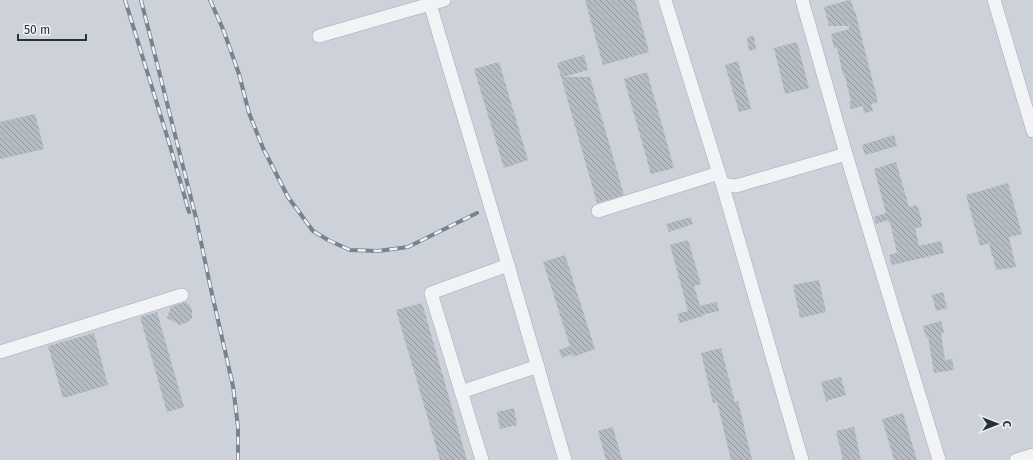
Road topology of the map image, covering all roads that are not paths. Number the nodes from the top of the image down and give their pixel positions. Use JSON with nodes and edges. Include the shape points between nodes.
{"nodes":[{"id":1,"x":444,"y":0,"type":"edge"},
{"id":2,"x":665,"y":0,"type":"edge"},
{"id":3,"x":802,"y":0,"type":"edge"},
{"id":4,"x":994,"y":0,"type":"edge"},
{"id":5,"x":430,"y":4,"type":"junction"},
{"id":6,"x":319,"y":36,"type":"dead end"},
{"id":7,"x":1033,"y":131,"type":"edge"},
{"id":8,"x":846,"y":154,"type":"junction"},
{"id":9,"x":720,"y":178,"type":"junction"},
{"id":10,"x":598,"y":211,"type":"dead end"},
{"id":11,"x":508,"y":265,"type":"junction"},
{"id":12,"x":182,"y":295,"type":"dead end"},
{"id":13,"x":0,"y":352,"type":"edge"},
{"id":14,"x":538,"y":366,"type":"junction"},
{"id":15,"x":461,"y":392,"type":"junction"},
{"id":16,"x":1033,"y":455,"type":"edge"},
{"id":17,"x":482,"y":460,"type":"edge"},
{"id":18,"x":565,"y":460,"type":"edge"},
{"id":19,"x":802,"y":460,"type":"edge"},
{"id":20,"x":939,"y":460,"type":"edge"},
{"id":21,"x":1016,"y":460,"type":"edge"}],
"edges":[{"from":1,"to":5,"type":"lane"},
{"from":2,"to":9,"type":"lane"},
{"from":3,"to":8,"type":"lane"},
{"from":4,"to":7,"type":"lane"},
{"from":5,"to":6,"type":"lane"},
{"from":5,"to":11,"type":"lane"},
{"from":8,"to":9,"type":"lane","via":[[736,186],[728,185]]},
{"from":8,"to":20,"type":"lane"},
{"from":9,"to":10,"type":"lane"},
{"from":9,"to":19,"type":"lane"},
{"from":11,"to":14,"type":"lane"},
{"from":11,"to":15,"type":"lane","via":[[431,293]]},
{"from":12,"to":13,"type":"lane"},
{"from":14,"to":15,"type":"lane"},
{"from":14,"to":18,"type":"lane"},
{"from":15,"to":17,"type":"lane"},
{"from":16,"to":21,"type":"lane"}]}
